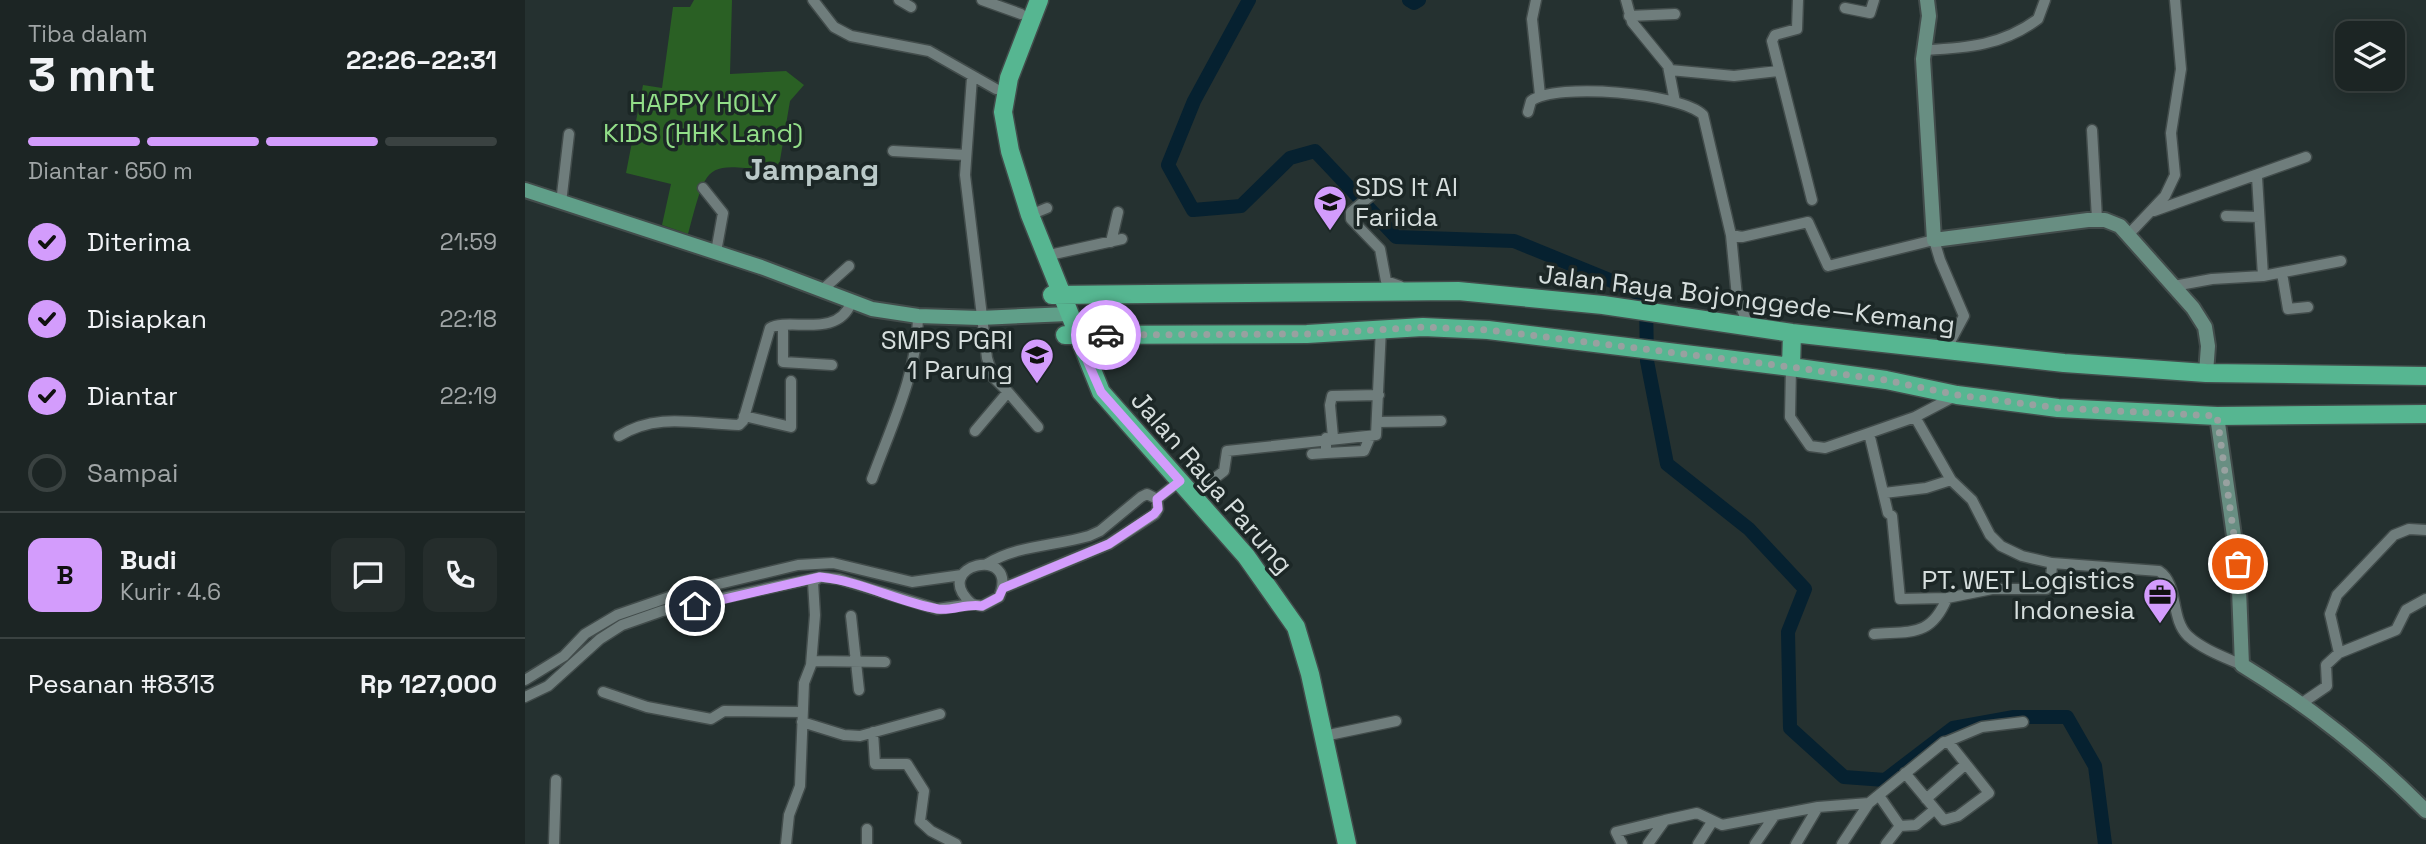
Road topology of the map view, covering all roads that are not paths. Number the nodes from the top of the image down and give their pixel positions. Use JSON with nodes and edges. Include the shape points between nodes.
{"nodes":[{"id":1,"x":813,"y":0,"type":"edge"},
{"id":2,"x":898,"y":0,"type":"edge"},
{"id":3,"x":982,"y":0,"type":"edge"},
{"id":4,"x":1038,"y":0,"type":"edge"},
{"id":5,"x":1536,"y":0,"type":"edge"},
{"id":6,"x":1626,"y":0,"type":"edge"},
{"id":7,"x":1798,"y":0,"type":"edge"},
{"id":8,"x":1874,"y":0,"type":"edge"},
{"id":9,"x":1927,"y":0,"type":"edge"},
{"id":10,"x":2045,"y":0,"type":"edge"},
{"id":11,"x":2175,"y":0,"type":"edge"},
{"id":12,"x":911,"y":6,"type":"dead end"},
{"id":13,"x":1024,"y":7,"type":"edge"},
{"id":14,"x":1845,"y":8,"type":"dead end"},
{"id":15,"x":1675,"y":14,"type":"dead end"},
{"id":16,"x":1629,"y":16,"type":"junction"},
{"id":17,"x":1926,"y":50,"type":"junction"},
{"id":18,"x":1670,"y":70,"type":"junction"},
{"id":19,"x":1778,"y":71,"type":"junction"},
{"id":20,"x":976,"y":78,"type":"junction"},
{"id":21,"x":996,"y":89,"type":"junction"},
{"id":22,"x":1540,"y":95,"type":"junction"},
{"id":23,"x":1675,"y":102,"type":"junction"},
{"id":24,"x":1528,"y":112,"type":"dead end"},
{"id":25,"x":2092,"y":130,"type":"dead end"},
{"id":26,"x":569,"y":134,"type":"dead end"},
{"id":27,"x":893,"y":151,"type":"dead end"},
{"id":28,"x":966,"y":155,"type":"junction"},
{"id":29,"x":2307,"y":157,"type":"dead end"},
{"id":30,"x":2257,"y":177,"type":"junction"},
{"id":31,"x":703,"y":188,"type":"dead end"},
{"id":32,"x":525,"y":190,"type":"edge"},
{"id":33,"x":1374,"y":192,"type":"dead end"},
{"id":34,"x":1812,"y":200,"type":"dead end"},
{"id":35,"x":561,"y":203,"type":"junction"},
{"id":36,"x":1118,"y":212,"type":"dead end"},
{"id":37,"x":2147,"y":214,"type":"junction"},
{"id":38,"x":2226,"y":216,"type":"dead end"},
{"id":39,"x":2259,"y":217,"type":"junction"},
{"id":40,"x":2097,"y":219,"type":"junction"},
{"id":41,"x":2129,"y":234,"type":"junction"},
{"id":42,"x":1731,"y":236,"type":"junction"},
{"id":43,"x":1122,"y":239,"type":"dead end"},
{"id":44,"x":1934,"y":240,"type":"junction"},
{"id":45,"x":1111,"y":242,"type":"junction"},
{"id":46,"x":716,"y":252,"type":"junction"},
{"id":47,"x":1045,"y":256,"type":"junction"},
{"id":48,"x":2341,"y":261,"type":"dead end"},
{"id":49,"x":849,"y":266,"type":"dead end"},
{"id":50,"x":2282,"y":273,"type":"junction"},
{"id":51,"x":2263,"y":276,"type":"junction"},
{"id":52,"x":2174,"y":286,"type":"junction"},
{"id":53,"x":821,"y":291,"type":"junction"},
{"id":54,"x":1404,"y":292,"type":"junction"},
{"id":55,"x":1057,"y":295,"type":"junction"},
{"id":56,"x":851,"y":303,"type":"junction"},
{"id":57,"x":2308,"y":307,"type":"dead end"},
{"id":58,"x":1064,"y":314,"type":"junction"},
{"id":59,"x":918,"y":316,"type":"junction"},
{"id":60,"x":983,"y":318,"type":"junction"},
{"id":61,"x":783,"y":326,"type":"junction"},
{"id":62,"x":1749,"y":327,"type":"junction"},
{"id":63,"x":1381,"y":328,"type":"junction"},
{"id":64,"x":1793,"y":333,"type":"junction"},
{"id":65,"x":1071,"y":335,"type":"junction"},
{"id":66,"x":1948,"y":344,"type":"dead end"},
{"id":67,"x":832,"y":365,"type":"dead end"},
{"id":68,"x":1791,"y":367,"type":"junction"},
{"id":69,"x":2206,"y":373,"type":"junction"},
{"id":70,"x":2426,"y":376,"type":"edge"},
{"id":71,"x":791,"y":381,"type":"dead end"},
{"id":72,"x":1008,"y":392,"type":"junction"},
{"id":73,"x":1379,"y":395,"type":"junction"},
{"id":74,"x":1957,"y":395,"type":"junction"},
{"id":75,"x":2426,"y":414,"type":"edge"},
{"id":76,"x":744,"y":416,"type":"junction"},
{"id":77,"x":2217,"y":416,"type":"junction"},
{"id":78,"x":1915,"y":417,"type":"junction"},
{"id":79,"x":1441,"y":421,"type":"dead end"},
{"id":80,"x":1378,"y":422,"type":"junction"},
{"id":81,"x":1038,"y":427,"type":"dead end"},
{"id":82,"x":975,"y":430,"type":"dead end"},
{"id":83,"x":1869,"y":433,"type":"junction"},
{"id":84,"x":619,"y":436,"type":"dead end"},
{"id":85,"x":1370,"y":436,"type":"junction"},
{"id":86,"x":1329,"y":437,"type":"junction"},
{"id":87,"x":1326,"y":453,"type":"junction"},
{"id":88,"x":1312,"y":454,"type":"dead end"},
{"id":89,"x":872,"y":479,"type":"dead end"},
{"id":90,"x":1951,"y":480,"type":"junction"},
{"id":91,"x":1176,"y":484,"type":"junction"},
{"id":92,"x":1884,"y":493,"type":"junction"},
{"id":93,"x":1192,"y":496,"type":"junction"},
{"id":94,"x":1155,"y":497,"type":"junction"},
{"id":95,"x":2426,"y":530,"type":"edge"},
{"id":96,"x":1100,"y":531,"type":"junction"},
{"id":97,"x":1109,"y":544,"type":"junction"},
{"id":98,"x":987,"y":564,"type":"junction"},
{"id":99,"x":2052,"y":564,"type":"junction"},
{"id":100,"x":963,"y":575,"type":"junction"},
{"id":101,"x":820,"y":577,"type":"junction"},
{"id":102,"x":1003,"y":588,"type":"junction"},
{"id":103,"x":1947,"y":598,"type":"junction"},
{"id":104,"x":2426,"y":599,"type":"edge"},
{"id":105,"x":972,"y":604,"type":"junction"},
{"id":106,"x":660,"y":606,"type":"junction"},
{"id":107,"x":851,"y":616,"type":"dead end"},
{"id":108,"x":1874,"y":634,"type":"dead end"},
{"id":109,"x":2339,"y":653,"type":"junction"},
{"id":110,"x":812,"y":661,"type":"junction"},
{"id":111,"x":855,"y":661,"type":"junction"},
{"id":112,"x":885,"y":662,"type":"dead end"},
{"id":113,"x":2242,"y":665,"type":"junction"},
{"id":114,"x":525,"y":680,"type":"edge"},
{"id":115,"x":859,"y":690,"type":"dead end"},
{"id":116,"x":603,"y":692,"type":"dead end"},
{"id":117,"x":525,"y":697,"type":"edge"},
{"id":118,"x":2302,"y":703,"type":"junction"},
{"id":119,"x":940,"y":714,"type":"dead end"},
{"id":120,"x":802,"y":717,"type":"junction"},
{"id":121,"x":1396,"y":721,"type":"dead end"},
{"id":122,"x":2023,"y":722,"type":"dead end"},
{"id":123,"x":873,"y":732,"type":"junction"},
{"id":124,"x":1324,"y":736,"type":"junction"},
{"id":125,"x":1946,"y":742,"type":"junction"},
{"id":126,"x":1966,"y":764,"type":"junction"},
{"id":127,"x":1905,"y":773,"type":"junction"},
{"id":128,"x":556,"y":780,"type":"dead end"},
{"id":129,"x":1880,"y":797,"type":"junction"},
{"id":130,"x":1926,"y":799,"type":"junction"},
{"id":131,"x":1869,"y":803,"type":"junction"},
{"id":132,"x":1818,"y":807,"type":"junction"},
{"id":133,"x":1934,"y":810,"type":"junction"},
{"id":134,"x":2426,"y":811,"type":"edge"},
{"id":135,"x":1775,"y":815,"type":"junction"},
{"id":136,"x":1665,"y":820,"type":"junction"},
{"id":137,"x":1712,"y":822,"type":"junction"},
{"id":138,"x":1900,"y":826,"type":"junction"},
{"id":139,"x":867,"y":829,"type":"dead end"},
{"id":140,"x":554,"y":844,"type":"edge"},
{"id":141,"x":786,"y":844,"type":"edge"},
{"id":142,"x":867,"y":844,"type":"edge"},
{"id":143,"x":956,"y":844,"type":"edge"},
{"id":144,"x":1337,"y":844,"type":"edge"},
{"id":145,"x":1347,"y":844,"type":"edge"},
{"id":146,"x":1622,"y":844,"type":"edge"},
{"id":147,"x":1648,"y":844,"type":"edge"},
{"id":148,"x":1698,"y":844,"type":"edge"},
{"id":149,"x":1755,"y":844,"type":"edge"},
{"id":150,"x":1796,"y":844,"type":"edge"},
{"id":151,"x":1842,"y":844,"type":"edge"},
{"id":152,"x":1886,"y":844,"type":"edge"}],
"edges":[{"from":1,"to":20,"type":"street","via":[[834,27],[847,34],[929,51]]},
{"from":2,"to":12,"type":"street"},
{"from":3,"to":13,"type":"street"},
{"from":4,"to":47,"type":"highway","name":"Jalan Raya Parung","via":[[1009,78],[1003,111],[1010,151],[1038,211]]},
{"from":5,"to":22,"type":"street","via":[[1532,19]]},
{"from":6,"to":16,"type":"street"},
{"from":7,"to":19,"type":"street","via":[[1797,29],[1772,37]]},
{"from":8,"to":14,"type":"street","via":[[1870,13]]},
{"from":9,"to":17,"type":"street"},
{"from":10,"to":17,"type":"street","via":[[2038,19],[1992,43]]},
{"from":11,"to":37,"type":"street","via":[[2181,69],[2171,133],[2176,170],[2168,193]]},
{"from":13,"to":21,"type":"highway","name":"Jalan Raya Parung"},
{"from":15,"to":16,"type":"street"},
{"from":16,"to":18,"type":"street"},
{"from":17,"to":44,"type":"street"},
{"from":18,"to":19,"type":"street","via":[[1734,76]]},
{"from":18,"to":23,"type":"street"},
{"from":19,"to":34,"type":"street"},
{"from":20,"to":21,"type":"street"},
{"from":20,"to":28,"type":"street"},
{"from":21,"to":55,"type":"highway","name":"Jalan Raya Parung","via":[[996,131],[1002,160]]},
{"from":22,"to":23,"type":"street","via":[[1601,91]]},
{"from":22,"to":24,"type":"street","via":[[1531,101]]},
{"from":23,"to":42,"type":"street","via":[[1703,116]]},
{"from":25,"to":40,"type":"street"},
{"from":26,"to":35,"type":"street"},
{"from":27,"to":28,"type":"street"},
{"from":28,"to":60,"type":"street","via":[[967,213]]},
{"from":29,"to":30,"type":"street"},
{"from":30,"to":37,"type":"street"},
{"from":30,"to":39,"type":"street"},
{"from":31,"to":46,"type":"street","via":[[724,216]]},
{"from":32,"to":35,"type":"main road"},
{"from":33,"to":54,"type":"street","via":[[1351,212],[1351,219],[1380,249],[1386,281],[1402,286]]},
{"from":35,"to":46,"type":"main road"},
{"from":36,"to":45,"type":"street"},
{"from":37,"to":41,"type":"street"},
{"from":38,"to":39,"type":"street"},
{"from":39,"to":51,"type":"street"},
{"from":40,"to":41,"type":"street","via":[[2112,222]]},
{"from":40,"to":44,"type":"street"},
{"from":41,"to":52,"type":"street"},
{"from":42,"to":44,"type":"street","via":[[1808,222],[1830,267]]},
{"from":42,"to":62,"type":"street","via":[[1737,298]]},
{"from":43,"to":45,"type":"street"},
{"from":44,"to":66,"type":"street","via":[[1964,316]]},
{"from":45,"to":47,"type":"street"},
{"from":46,"to":53,"type":"main road"},
{"from":47,"to":55,"type":"highway","name":"Jalan Raya Parung"},
{"from":48,"to":50,"type":"street"},
{"from":49,"to":53,"type":"street"},
{"from":50,"to":51,"type":"street"},
{"from":50,"to":57,"type":"street","via":[[2288,309]]},
{"from":51,"to":52,"type":"street"},
{"from":52,"to":69,"type":"street","via":[[2205,327],[2209,346]]},
{"from":53,"to":56,"type":"main road"},
{"from":54,"to":55,"type":"highway","name":"Jalan Raya Bojonggede—Kemang"},
{"from":54,"to":62,"type":"highway","name":"Jalan Raya Bojonggede—Kemang","via":[[1491,293]]},
{"from":55,"to":58,"type":"highway","name":"Jalan Raya Parung"},
{"from":56,"to":59,"type":"main road"},
{"from":56,"to":61,"type":"street","via":[[841,318],[809,327]]},
{"from":58,"to":60,"type":"main road"},
{"from":58,"to":65,"type":"highway","name":"Jalan Raya Parung"},
{"from":59,"to":60,"type":"main road"},
{"from":59,"to":89,"type":"street","via":[[912,368]]},
{"from":60,"to":72,"type":"street","via":[[993,377]]},
{"from":61,"to":67,"type":"street","via":[[783,362]]},
{"from":61,"to":76,"type":"street","via":[[773,326],[766,334]]},
{"from":62,"to":64,"type":"highway","name":"Jalan Raya Bojonggede—Kemang"},
{"from":63,"to":65,"type":"highway","via":[[1307,334]]},
{"from":63,"to":68,"type":"highway","via":[[1488,330]]},
{"from":63,"to":73,"type":"street"},
{"from":64,"to":68,"type":"highway"},
{"from":64,"to":69,"type":"highway","name":"Jalan Raya Bojonggede—Kemang","via":[[2064,363]]},
{"from":65,"to":91,"type":"highway","name":"Jalan Raya Parung","via":[[1081,373],[1107,414]]},
{"from":68,"to":74,"type":"highway"},
{"from":68,"to":83,"type":"street","via":[[1790,417],[1809,446],[1825,448]]},
{"from":69,"to":70,"type":"highway","name":"Jalan Raya Bojonggede—Kemang"},
{"from":71,"to":76,"type":"street","via":[[791,427]]},
{"from":72,"to":81,"type":"street"},
{"from":72,"to":82,"type":"street"},
{"from":73,"to":80,"type":"street"},
{"from":73,"to":86,"type":"street","via":[[1332,396]]},
{"from":74,"to":77,"type":"highway","via":[[2058,408]]},
{"from":74,"to":78,"type":"street"},
{"from":75,"to":77,"type":"highway"},
{"from":76,"to":84,"type":"street","via":[[737,425],[665,420]]},
{"from":77,"to":113,"type":"street","via":[[2238,564]]},
{"from":78,"to":83,"type":"street"},
{"from":78,"to":90,"type":"street"},
{"from":79,"to":80,"type":"street"},
{"from":80,"to":85,"type":"street","via":[[1376,435]]},
{"from":83,"to":92,"type":"street"},
{"from":85,"to":86,"type":"street"},
{"from":85,"to":87,"type":"street","via":[[1364,451]]},
{"from":86,"to":87,"type":"street"},
{"from":86,"to":93,"type":"street","via":[[1227,451],[1223,473]]},
{"from":87,"to":88,"type":"street"},
{"from":90,"to":92,"type":"street"},
{"from":90,"to":99,"type":"street","via":[[1972,500],[2001,546]]},
{"from":91,"to":93,"type":"highway","name":"Jalan Raya Parung"},
{"from":91,"to":94,"type":"street"},
{"from":91,"to":144,"type":"highway","name":"Jalan Raya Parung","via":[[1289,631]]},
{"from":92,"to":103,"type":"street","via":[[1892,516],[1900,599]]},
{"from":93,"to":124,"type":"highway","name":"Jalan Raya Parung","via":[[1246,556],[1296,627]]},
{"from":94,"to":96,"type":"street","via":[[1141,497]]},
{"from":94,"to":97,"type":"street","via":[[1158,509],[1154,514]]},
{"from":95,"to":109,"type":"street","via":[[2409,529],[2395,535],[2337,595],[2330,614]]},
{"from":96,"to":97,"type":"street"},
{"from":96,"to":98,"type":"street","via":[[1001,555]]},
{"from":97,"to":102,"type":"street"},
{"from":98,"to":100,"type":"street","via":[[969,568]]},
{"from":98,"to":102,"type":"street","via":[[1002,577]]},
{"from":99,"to":103,"type":"street","via":[[2048,588],[1992,589]]},
{"from":99,"to":113,"type":"street","via":[[2162,573],[2188,636]]},
{"from":100,"to":105,"type":"street","via":[[960,586]]},
{"from":100,"to":106,"type":"street","via":[[912,582],[833,563],[797,565]]},
{"from":101,"to":105,"type":"street","via":[[937,609]]},
{"from":101,"to":106,"type":"street"},
{"from":101,"to":110,"type":"street","via":[[813,582]]},
{"from":102,"to":105,"type":"street","via":[[992,604]]},
{"from":103,"to":108,"type":"street","via":[[1934,624],[1922,630]]},
{"from":104,"to":109,"type":"street","via":[[2406,610],[2396,630]]},
{"from":106,"to":114,"type":"street","via":[[617,615]]},
{"from":106,"to":117,"type":"street","via":[[612,630],[548,686]]},
{"from":107,"to":111,"type":"street"},
{"from":109,"to":118,"type":"street","via":[[2326,665],[2327,685]]},
{"from":110,"to":111,"type":"street"},
{"from":110,"to":120,"type":"street","via":[[804,683]]},
{"from":111,"to":112,"type":"street"},
{"from":111,"to":115,"type":"street"},
{"from":113,"to":118,"type":"street"},
{"from":116,"to":120,"type":"street","via":[[647,707],[711,719],[723,711]]},
{"from":118,"to":134,"type":"street","via":[[2357,744]]},
{"from":119,"to":123,"type":"street"},
{"from":120,"to":123,"type":"street","via":[[844,735]]},
{"from":120,"to":141,"type":"street","via":[[800,786],[789,815]]},
{"from":121,"to":124,"type":"street"},
{"from":122,"to":125,"type":"street","via":[[1982,727]]},
{"from":123,"to":143,"type":"street","via":[[875,764],[907,764],[924,791],[920,821]]},
{"from":124,"to":145,"type":"highway","name":"Jalan Raya Parung"},
{"from":125,"to":126,"type":"street"},
{"from":125,"to":127,"type":"street"},
{"from":126,"to":130,"type":"street"},
{"from":126,"to":133,"type":"street","via":[[1988,794],[1947,820]]},
{"from":127,"to":129,"type":"street"},
{"from":127,"to":130,"type":"street"},
{"from":128,"to":140,"type":"street"},
{"from":129,"to":131,"type":"street"},
{"from":129,"to":138,"type":"street"},
{"from":130,"to":133,"type":"street"},
{"from":131,"to":132,"type":"street"},
{"from":131,"to":151,"type":"street"},
{"from":132,"to":135,"type":"street"},
{"from":132,"to":150,"type":"street"},
{"from":133,"to":138,"type":"street","via":[[1916,825]]},
{"from":135,"to":137,"type":"street","via":[[1722,825]]},
{"from":135,"to":149,"type":"street"},
{"from":136,"to":137,"type":"street","via":[[1695,813]]},
{"from":136,"to":146,"type":"street","via":[[1616,832]]},
{"from":136,"to":147,"type":"street"},
{"from":137,"to":148,"type":"street"},
{"from":138,"to":152,"type":"street"},
{"from":139,"to":142,"type":"street"}]}
